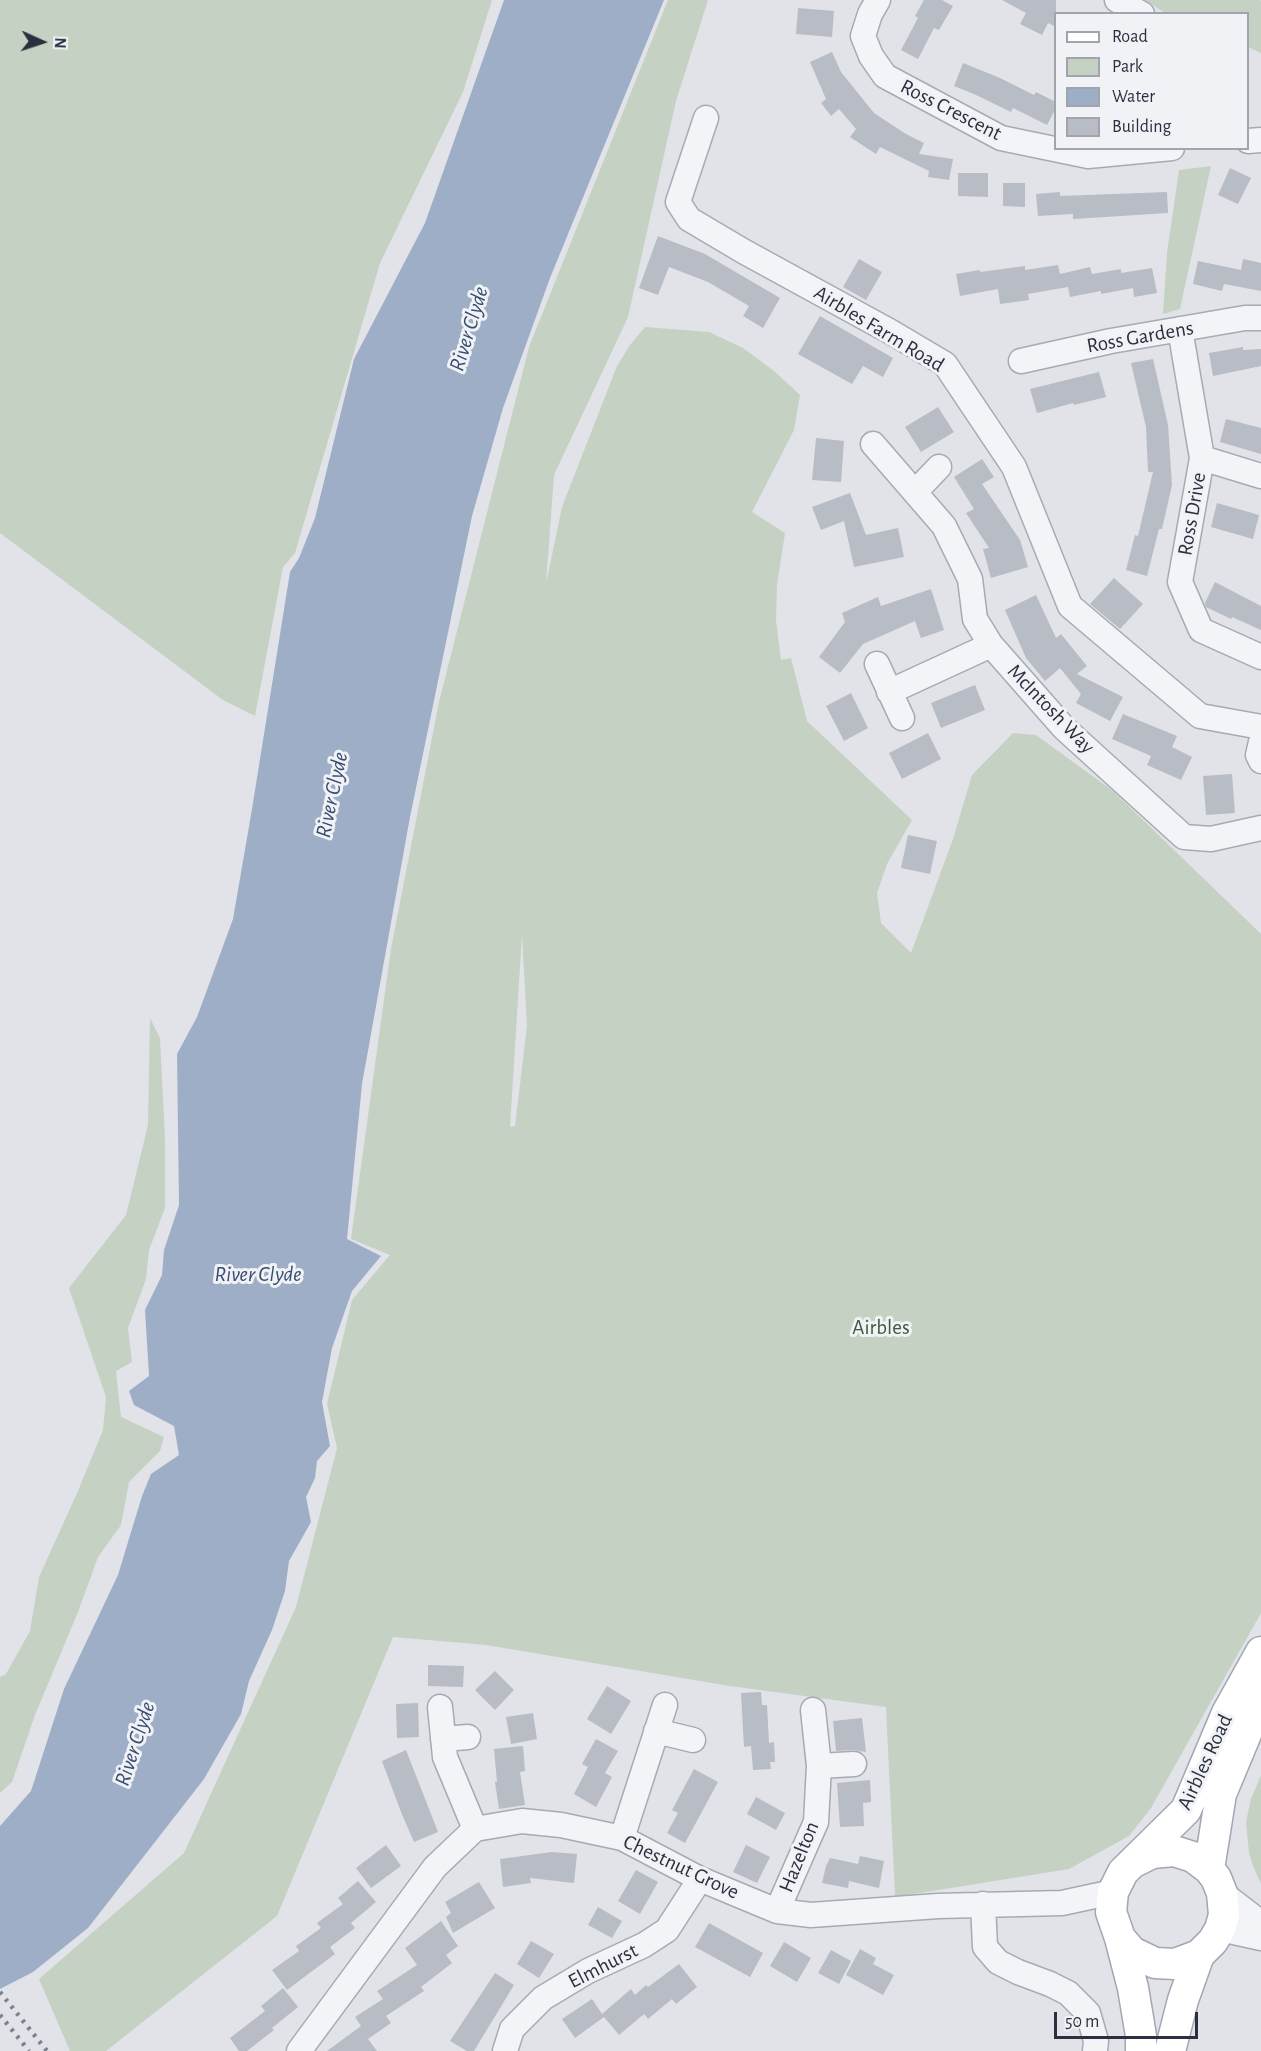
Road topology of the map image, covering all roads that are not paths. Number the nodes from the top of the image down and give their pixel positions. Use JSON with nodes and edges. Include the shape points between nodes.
{"nodes":[{"id":1,"x":878,"y":0,"type":"edge"},
{"id":2,"x":1117,"y":0,"type":"edge"},
{"id":3,"x":1138,"y":12,"type":"edge"},
{"id":4,"x":706,"y":118,"type":"dead end"},
{"id":5,"x":1054,"y":149,"type":"edge"},
{"id":6,"x":1059,"y":150,"type":"edge"},
{"id":7,"x":1151,"y":150,"type":"edge"},
{"id":8,"x":1261,"y":318,"type":"edge"},
{"id":9,"x":1180,"y":329,"type":"junction"},
{"id":10,"x":1021,"y":361,"type":"dead end"},
{"id":11,"x":873,"y":444,"type":"dead end"},
{"id":12,"x":1202,"y":458,"type":"junction"},
{"id":13,"x":939,"y":467,"type":"dead end"},
{"id":14,"x":1261,"y":476,"type":"edge"},
{"id":15,"x":915,"y":492,"type":"junction"},
{"id":16,"x":991,"y":645,"type":"junction"},
{"id":17,"x":1261,"y":657,"type":"edge"},
{"id":18,"x":877,"y":664,"type":"dead end"},
{"id":19,"x":889,"y":692,"type":"junction"},
{"id":20,"x":902,"y":718,"type":"dead end"},
{"id":21,"x":1261,"y":727,"type":"edge"},
{"id":22,"x":1261,"y":742,"type":"edge"},
{"id":23,"x":1261,"y":760,"type":"edge"},
{"id":24,"x":1261,"y":828,"type":"edge"},
{"id":25,"x":1261,"y":1652,"type":"edge"},
{"id":26,"x":1261,"y":1698,"type":"edge"},
{"id":27,"x":664,"y":1705,"type":"dead end"},
{"id":28,"x":441,"y":1707,"type":"dead end"},
{"id":29,"x":813,"y":1710,"type":"dead end"},
{"id":30,"x":656,"y":1731,"type":"junction"},
{"id":31,"x":468,"y":1737,"type":"dead end"},
{"id":32,"x":443,"y":1739,"type":"junction"},
{"id":33,"x":693,"y":1740,"type":"dead end"},
{"id":34,"x":854,"y":1764,"type":"dead end"},
{"id":35,"x":819,"y":1766,"type":"junction"},
{"id":36,"x":475,"y":1829,"type":"junction"},
{"id":37,"x":622,"y":1838,"type":"junction"},
{"id":38,"x":1135,"y":1861,"type":"junction"},
{"id":39,"x":700,"y":1879,"type":"junction"},
{"id":40,"x":1215,"y":1881,"type":"junction"},
{"id":41,"x":983,"y":1904,"type":"junction"},
{"id":42,"x":777,"y":1911,"type":"junction"},
{"id":43,"x":1115,"y":1914,"type":"junction"},
{"id":44,"x":1261,"y":1923,"type":"edge"},
{"id":45,"x":1220,"y":1929,"type":"junction"},
{"id":46,"x":1261,"y":1938,"type":"edge"},
{"id":47,"x":1199,"y":1955,"type":"junction"},
{"id":48,"x":299,"y":2051,"type":"edge"},
{"id":49,"x":505,"y":2051,"type":"edge"},
{"id":50,"x":1095,"y":2051,"type":"edge"},
{"id":51,"x":1141,"y":2051,"type":"edge"},
{"id":52,"x":1170,"y":2051,"type":"edge"}],
"edges":[{"from":1,"to":5,"type":"street","name":"Ross Crescent","via":[[863,36],[885,76],[1001,138]]},
{"from":2,"to":3,"type":"street"},
{"from":4,"to":21,"type":"street","name":"Airbles Farm Road","via":[[678,202],[689,219],[945,364],[1014,467],[1070,606],[1200,716]]},
{"from":6,"to":7,"type":"street","name":"Ross Crescent","via":[[1088,156]]},
{"from":8,"to":9,"type":"street","name":"Ross Gardens"},
{"from":9,"to":10,"type":"street","name":"Ross Gardens"},
{"from":9,"to":12,"type":"street","name":"Ross Drive"},
{"from":11,"to":15,"type":"street","name":"McIntosh Way"},
{"from":12,"to":14,"type":"street"},
{"from":12,"to":17,"type":"street","name":"Ross Drive","via":[[1180,582],[1201,630]]},
{"from":13,"to":15,"type":"street"},
{"from":15,"to":16,"type":"street","name":"McIntosh Way","via":[[944,526],[970,579],[975,619]]},
{"from":16,"to":19,"type":"street"},
{"from":16,"to":24,"type":"street","name":"McIntosh Way","via":[[1064,728],[1184,837],[1211,838]]},
{"from":18,"to":19,"type":"street"},
{"from":19,"to":20,"type":"street"},
{"from":22,"to":23,"type":"street"},
{"from":25,"to":38,"type":"main road","name":"Airbles Road","via":[[1227,1713],[1186,1810]]},
{"from":26,"to":40,"type":"main road","name":"Airbles Road","via":[[1221,1794]]},
{"from":27,"to":30,"type":"street"},
{"from":28,"to":32,"type":"street"},
{"from":29,"to":35,"type":"street","name":"Hazelton"},
{"from":30,"to":33,"type":"street"},
{"from":30,"to":37,"type":"street"},
{"from":31,"to":32,"type":"street"},
{"from":32,"to":36,"type":"street","via":[[445,1757]]},
{"from":34,"to":35,"type":"street"},
{"from":35,"to":42,"type":"street","name":"Hazelton","via":[[816,1822]]},
{"from":36,"to":37,"type":"street","name":"Chestnut Grove","via":[[522,1821]]},
{"from":36,"to":48,"type":"street","via":[[435,1867]]},
{"from":37,"to":39,"type":"street","name":"Chestnut Grove"},
{"from":38,"to":40,"type":"main road","via":[[1152,1853],[1174,1851],[1193,1857]]},
{"from":38,"to":43,"type":"main road","name":"Airbles Road","via":[[1123,1872]]},
{"from":39,"to":42,"type":"street","name":"Chestnut Grove"},
{"from":39,"to":49,"type":"street","name":"Elmhurst","via":[[667,1930],[645,1946],[588,1971],[543,1998],[512,2029]]},
{"from":40,"to":44,"type":"street"},
{"from":40,"to":45,"type":"main road","name":"Airbles Road","via":[[1224,1915]]},
{"from":41,"to":42,"type":"street","name":"Chestnut Grove","via":[[811,1915]]},
{"from":41,"to":43,"type":"street","name":"Chestnut Grove","via":[[1062,1903]]},
{"from":41,"to":50,"type":"street","via":[[985,1947],[998,1962],[1050,1984],[1075,2000],[1088,2013]]},
{"from":43,"to":47,"type":"main road","via":[[1132,1952],[1155,1963],[1175,1964]]},
{"from":43,"to":51,"type":"main road"},
{"from":45,"to":46,"type":"street"},
{"from":45,"to":47,"type":"main road"},
{"from":47,"to":52,"type":"main road"}]}
